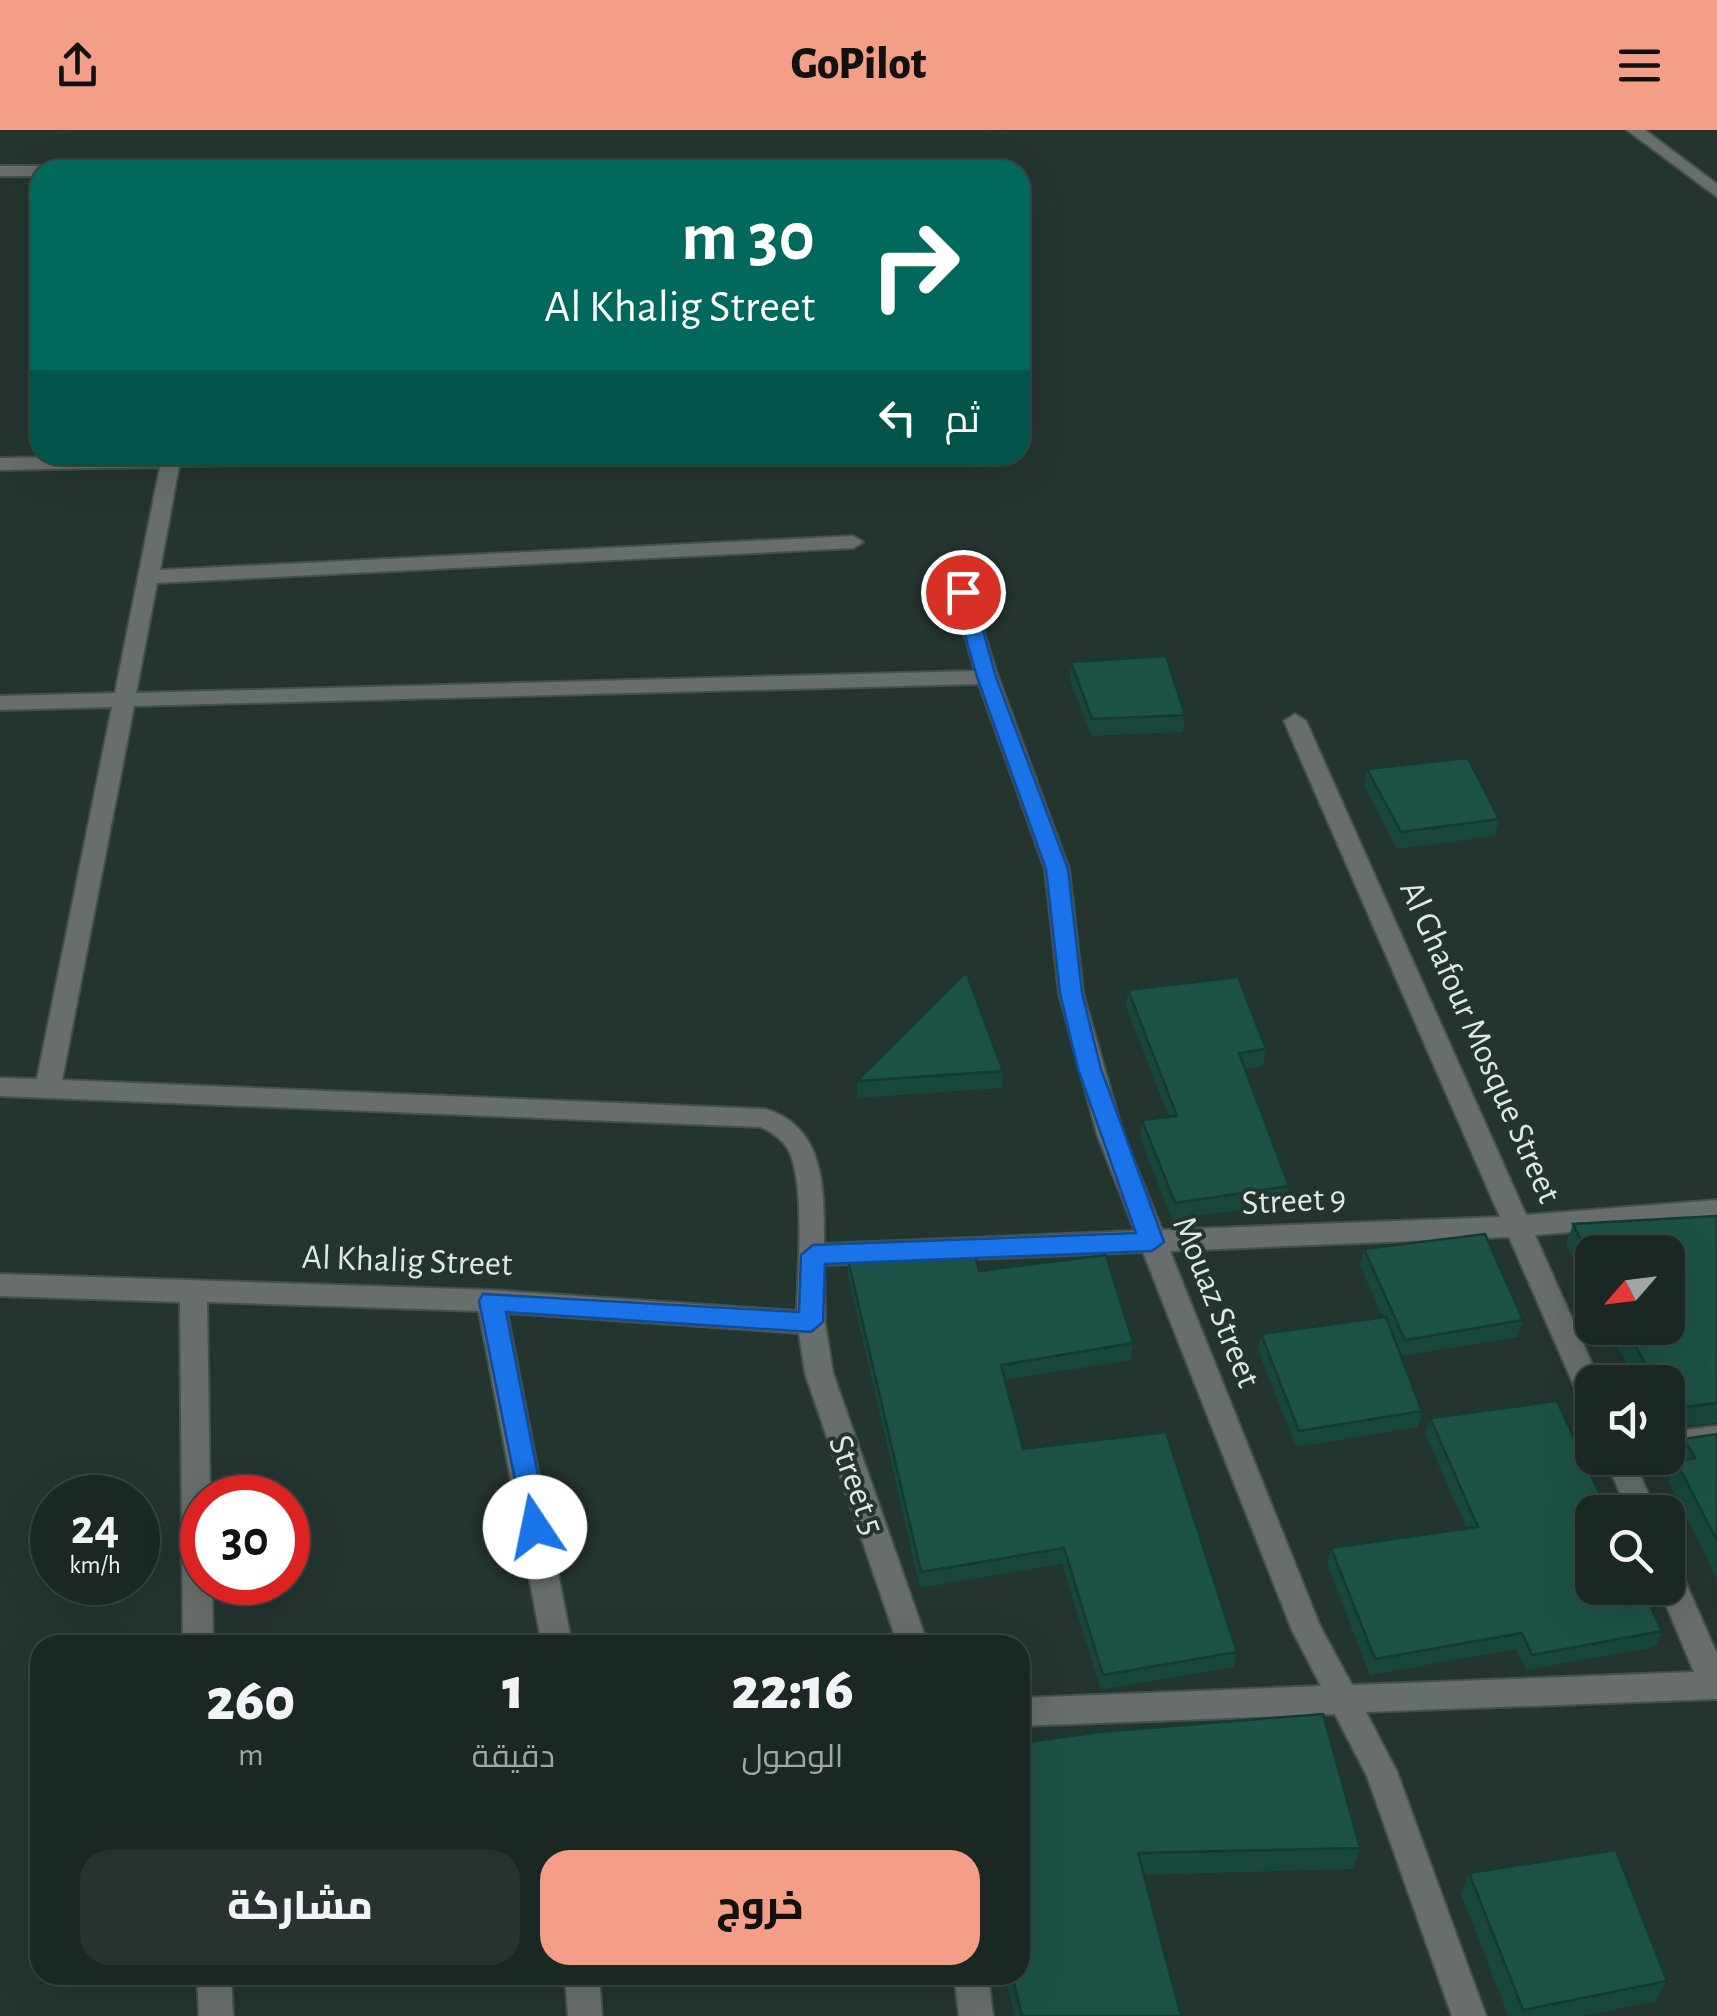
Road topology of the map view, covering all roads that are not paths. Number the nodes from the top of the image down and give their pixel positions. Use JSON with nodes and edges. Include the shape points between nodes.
{"nodes":[{"id":1,"x":1635,"y":130,"type":"edge"},
{"id":2,"x":0,"y":171,"type":"edge"},
{"id":3,"x":30,"y":171,"type":"edge"},
{"id":4,"x":1717,"y":192,"type":"edge"},
{"id":5,"x":30,"y":463,"type":"edge"},
{"id":6,"x":0,"y":464,"type":"edge"},
{"id":7,"x":170,"y":465,"type":"edge"},
{"id":8,"x":853,"y":542,"type":"dead end"},
{"id":9,"x":147,"y":578,"type":"junction"},
{"id":10,"x":963,"y":592,"type":"dead end"},
{"id":11,"x":986,"y":677,"type":"junction"},
{"id":12,"x":122,"y":701,"type":"junction"},
{"id":13,"x":0,"y":704,"type":"edge"},
{"id":14,"x":1295,"y":721,"type":"dead end"},
{"id":15,"x":0,"y":1088,"type":"edge"},
{"id":16,"x":48,"y":1089,"type":"junction"},
{"id":17,"x":1717,"y":1210,"type":"edge"},
{"id":18,"x":1521,"y":1226,"type":"junction"},
{"id":19,"x":1152,"y":1242,"type":"junction"},
{"id":20,"x":813,"y":1255,"type":"junction"},
{"id":21,"x":0,"y":1286,"type":"edge"},
{"id":22,"x":193,"y":1290,"type":"junction"},
{"id":23,"x":491,"y":1301,"type":"junction"},
{"id":24,"x":811,"y":1322,"type":"junction"},
{"id":25,"x":1579,"y":1365,"type":"edge"},
{"id":26,"x":1717,"y":1438,"type":"edge"},
{"id":27,"x":1685,"y":1442,"type":"edge"},
{"id":28,"x":1681,"y":1605,"type":"edge"},
{"id":29,"x":198,"y":1635,"type":"edge"},
{"id":30,"x":556,"y":1635,"type":"edge"},
{"id":31,"x":909,"y":1635,"type":"edge"},
{"id":32,"x":1716,"y":1685,"type":"edge"},
{"id":33,"x":1346,"y":1700,"type":"junction"},
{"id":34,"x":1030,"y":1712,"type":"edge"},
{"id":35,"x":214,"y":1985,"type":"edge"},
{"id":36,"x":583,"y":1985,"type":"edge"},
{"id":37,"x":972,"y":1985,"type":"edge"},
{"id":38,"x":216,"y":2016,"type":"edge"},
{"id":39,"x":585,"y":2016,"type":"edge"},
{"id":40,"x":976,"y":2016,"type":"edge"},
{"id":41,"x":1469,"y":2016,"type":"edge"}],
"edges":[{"from":1,"to":4,"type":"street"},
{"from":2,"to":3,"type":"street"},
{"from":5,"to":6,"type":"street"},
{"from":7,"to":9,"type":"street"},
{"from":8,"to":9,"type":"street"},
{"from":9,"to":12,"type":"street"},
{"from":10,"to":11,"type":"street","name":"Mouaz Street"},
{"from":11,"to":12,"type":"street"},
{"from":11,"to":19,"type":"street","name":"Mouaz Street","via":[[1057,869],[1071,993],[1089,1069]]},
{"from":12,"to":13,"type":"street"},
{"from":12,"to":16,"type":"street"},
{"from":14,"to":18,"type":"street","name":"Al Ghafour Mosque Street"},
{"from":15,"to":16,"type":"street","name":"Street 5"},
{"from":16,"to":20,"type":"street","name":"Street 5","via":[[765,1118],[786,1128],[802,1152]]},
{"from":17,"to":18,"type":"street","name":"Street 9"},
{"from":18,"to":19,"type":"street","name":"Street 9"},
{"from":18,"to":25,"type":"street","name":"Al Ghafour Mosque Street"},
{"from":19,"to":20,"type":"street","name":"Street 9"},
{"from":19,"to":33,"type":"street","name":"Mouaz Street","via":[[1307,1630]]},
{"from":20,"to":24,"type":"street","name":"Street 5"},
{"from":21,"to":22,"type":"street","name":"Al Khalig Street"},
{"from":22,"to":23,"type":"street","name":"Al Khalig Street"},
{"from":22,"to":29,"type":"street"},
{"from":23,"to":24,"type":"street","name":"Al Khalig Street"},
{"from":23,"to":30,"type":"street"},
{"from":24,"to":31,"type":"street","name":"Street 5","via":[[835,1428]]},
{"from":26,"to":27,"type":"street"},
{"from":28,"to":32,"type":"street"},
{"from":32,"to":33,"type":"street"},
{"from":33,"to":34,"type":"street"},
{"from":33,"to":41,"type":"street","name":"Mouaz Street","via":[[1381,1772]]},
{"from":35,"to":38,"type":"street"},
{"from":36,"to":39,"type":"street"},
{"from":37,"to":40,"type":"street"}]}
